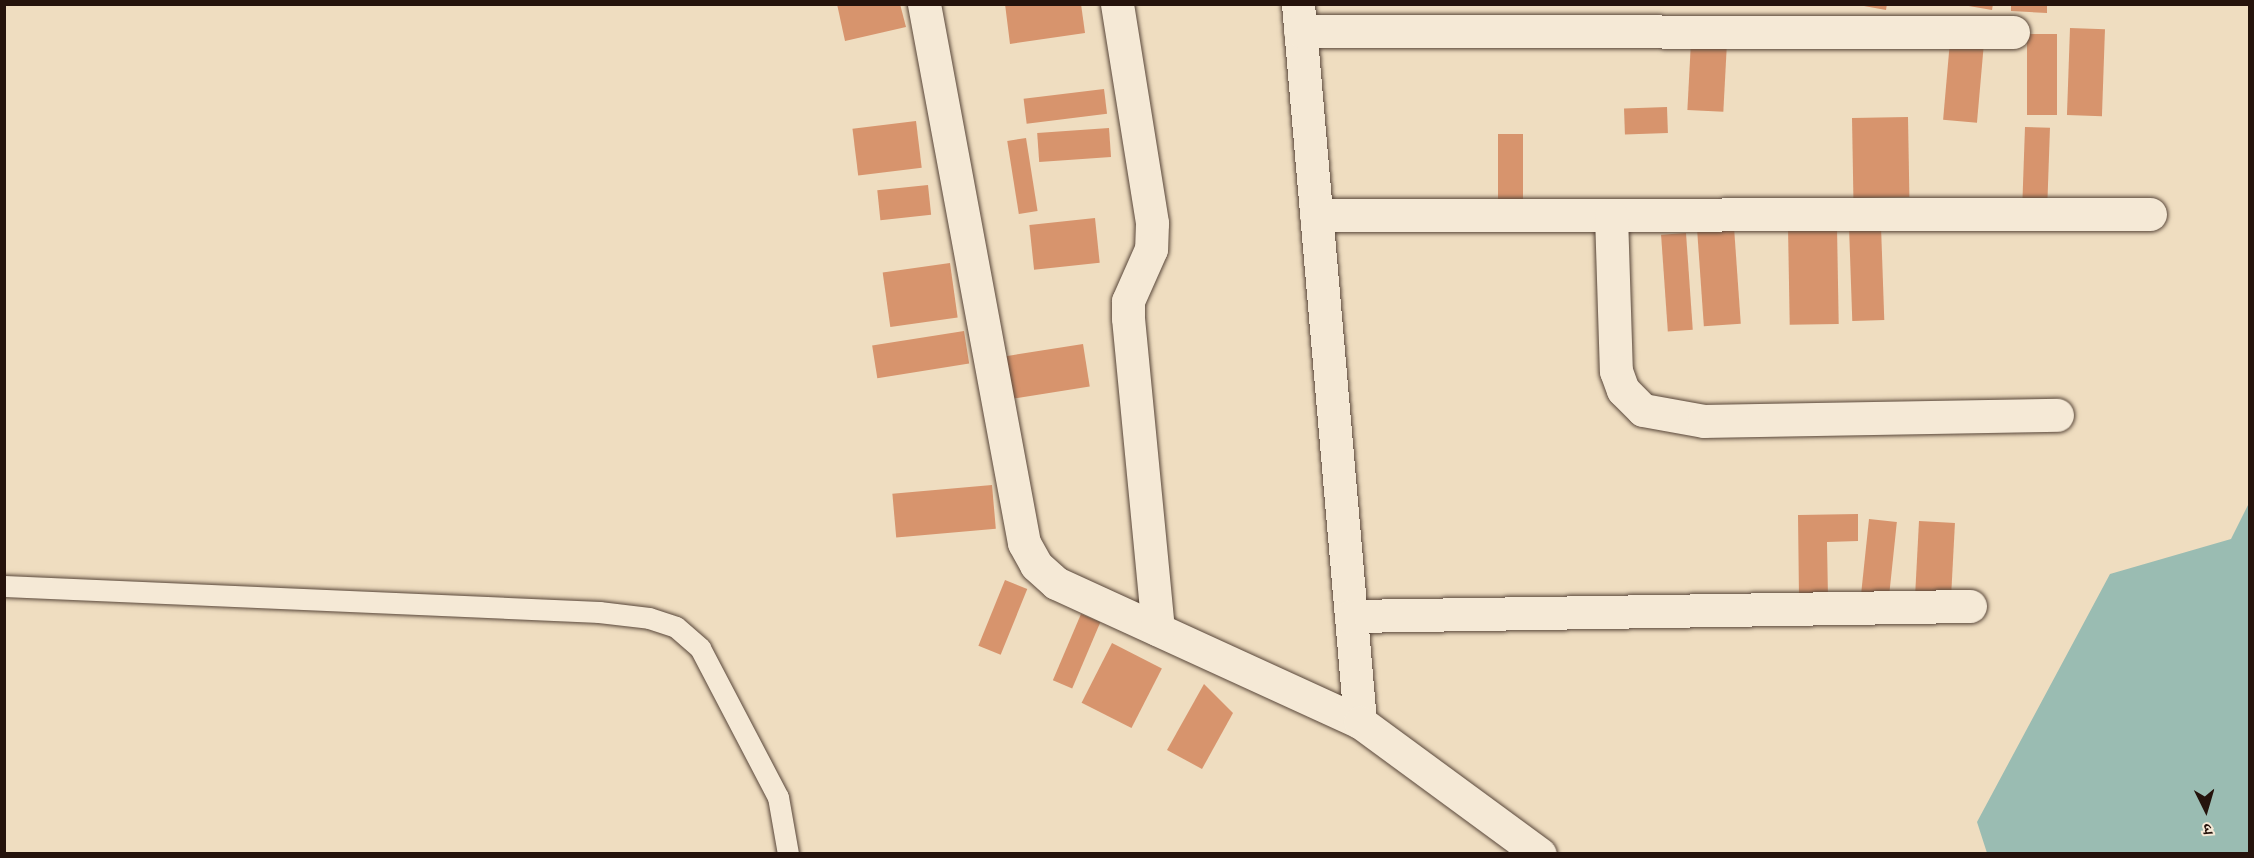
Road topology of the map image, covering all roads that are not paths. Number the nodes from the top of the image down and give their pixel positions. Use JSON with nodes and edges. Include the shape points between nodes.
{"nodes":[{"id":1,"x":924,"y":4,"type":"edge"},
{"id":2,"x":1117,"y":4,"type":"edge"},
{"id":3,"x":1299,"y":18,"type":"edge"},
{"id":4,"x":2013,"y":32,"type":"dead end"},
{"id":5,"x":1611,"y":214,"type":"junction"},
{"id":6,"x":2150,"y":214,"type":"dead end"},
{"id":7,"x":1316,"y":216,"type":"junction"},
{"id":8,"x":2057,"y":415,"type":"dead end"},
{"id":9,"x":4,"y":586,"type":"edge"},
{"id":10,"x":1970,"y":606,"type":"dead end"},
{"id":11,"x":1351,"y":616,"type":"junction"},
{"id":12,"x":1158,"y":630,"type":"junction"},
{"id":13,"x":1360,"y":722,"type":"junction"},
{"id":14,"x":788,"y":854,"type":"edge"},
{"id":15,"x":1540,"y":854,"type":"edge"}],
"edges":[{"from":1,"to":12,"type":"street","via":[[1024,543],[1036,565],[1056,583]]},
{"from":2,"to":12,"type":"street","via":[[1152,223],[1151,249],[1128,301],[1128,318]]},
{"from":3,"to":4,"type":"street"},
{"from":3,"to":7,"type":"street"},
{"from":5,"to":6,"type":"street"},
{"from":5,"to":7,"type":"street"},
{"from":5,"to":8,"type":"street","via":[[1616,371],[1623,390],[1643,410],[1704,421]]},
{"from":7,"to":11,"type":"street"},
{"from":9,"to":14,"type":"lane","via":[[599,612],[649,618],[676,627],[700,648],[777,797]]},
{"from":10,"to":11,"type":"street"},
{"from":11,"to":13,"type":"street"},
{"from":12,"to":13,"type":"street"},
{"from":13,"to":15,"type":"street"}]}
